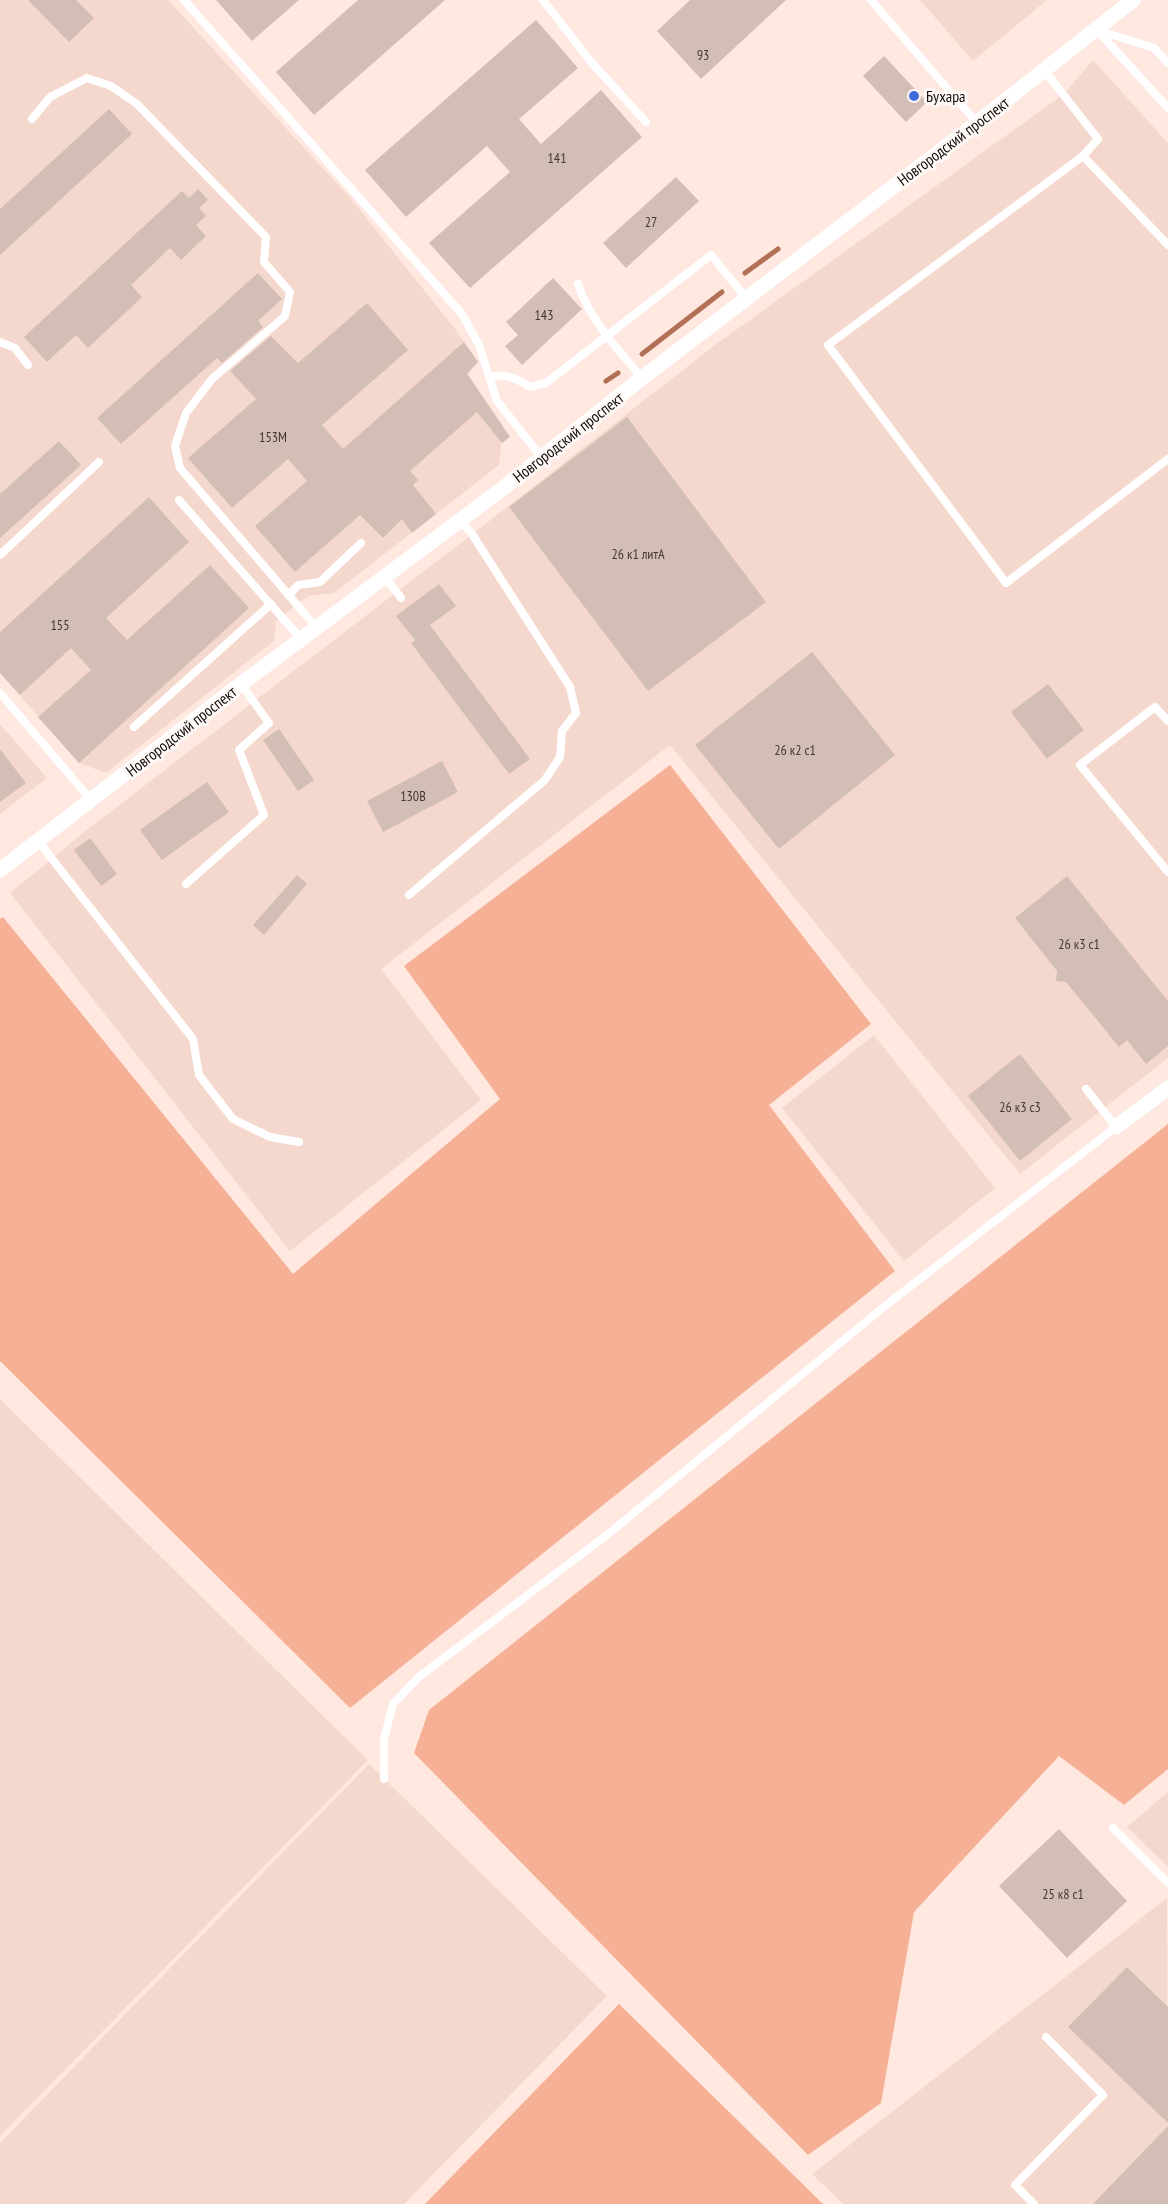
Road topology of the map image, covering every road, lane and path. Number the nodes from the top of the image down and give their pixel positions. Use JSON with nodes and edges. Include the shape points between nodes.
{"nodes":[{"id":1,"x":184,"y":0,"type":"edge"},
{"id":2,"x":543,"y":0,"type":"edge"},
{"id":3,"x":871,"y":0,"type":"edge"},
{"id":4,"x":1133,"y":0,"type":"edge"},
{"id":5,"x":1096,"y":29,"type":"junction"},
{"id":6,"x":1168,"y":63,"type":"edge"},
{"id":7,"x":1044,"y":70,"type":"junction"},
{"id":8,"x":1168,"y":108,"type":"edge"},
{"id":9,"x":32,"y":119,"type":"dead end"},
{"id":10,"x":646,"y":122,"type":"dead end"},
{"id":11,"x":977,"y":123,"type":"junction"},
{"id":12,"x":1083,"y":156,"type":"junction"},
{"id":13,"x":1168,"y":245,"type":"edge"},
{"id":14,"x":578,"y":284,"type":"dead end"},
{"id":15,"x":746,"y":298,"type":"junction"},
{"id":16,"x":607,"y":336,"type":"junction"},
{"id":17,"x":0,"y":342,"type":"edge"},
{"id":18,"x":28,"y":365,"type":"dead end"},
{"id":19,"x":489,"y":377,"type":"junction"},
{"id":20,"x":642,"y":378,"type":"junction"},
{"id":21,"x":542,"y":458,"type":"junction"},
{"id":22,"x":1168,"y":459,"type":"edge"},
{"id":23,"x":99,"y":462,"type":"dead end"},
{"id":24,"x":179,"y":500,"type":"dead end"},
{"id":25,"x":459,"y":520,"type":"junction"},
{"id":26,"x":361,"y":543,"type":"dead end"},
{"id":27,"x":0,"y":555,"type":"edge"},
{"id":28,"x":384,"y":576,"type":"junction"},
{"id":29,"x":290,"y":594,"type":"junction"},
{"id":30,"x":400,"y":598,"type":"dead end"},
{"id":31,"x":271,"y":604,"type":"junction"},
{"id":32,"x":316,"y":627,"type":"junction"},
{"id":33,"x":301,"y":639,"type":"junction"},
{"id":34,"x":241,"y":684,"type":"junction"},
{"id":35,"x":0,"y":693,"type":"edge"},
{"id":36,"x":1168,"y":721,"type":"edge"},
{"id":37,"x":134,"y":727,"type":"dead end"},
{"id":38,"x":91,"y":800,"type":"junction"},
{"id":39,"x":38,"y":841,"type":"junction"},
{"id":40,"x":0,"y":870,"type":"edge"},
{"id":41,"x":1168,"y":872,"type":"edge"},
{"id":42,"x":186,"y":884,"type":"dead end"},
{"id":43,"x":409,"y":895,"type":"dead end"},
{"id":44,"x":1168,"y":1088,"type":"edge"},
{"id":45,"x":1086,"y":1089,"type":"dead end"},
{"id":46,"x":1116,"y":1127,"type":"junction"},
{"id":47,"x":299,"y":1142,"type":"dead end"},
{"id":48,"x":384,"y":1779,"type":"dead end"},
{"id":49,"x":1113,"y":1827,"type":"dead end"},
{"id":50,"x":1168,"y":1883,"type":"edge"},
{"id":51,"x":1046,"y":2037,"type":"dead end"},
{"id":52,"x":1034,"y":2204,"type":"edge"}],
"edges":[{"from":1,"to":19,"type":"lane","via":[[462,314]]},
{"from":2,"to":10,"type":"lane","via":[[591,62]]},
{"from":3,"to":11,"type":"lane"},
{"from":4,"to":5,"type":"street","name":"Новгородский проспект"},
{"from":5,"to":6,"type":"lane","via":[[1154,48]]},
{"from":5,"to":7,"type":"street","name":"Новгородский проспект"},
{"from":5,"to":8,"type":"lane"},
{"from":7,"to":11,"type":"street","name":"Новгородский проспект"},
{"from":7,"to":12,"type":"lane","via":[[1098,139]]},
{"from":9,"to":29,"type":"lane","via":[[50,97],[87,78],[111,86],[137,104],[266,237],[264,262],[290,292],[285,316],[212,379],[186,414],[175,446],[180,468]]},
{"from":11,"to":15,"type":"street","name":"Новгородский проспект"},
{"from":12,"to":13,"type":"lane"},
{"from":12,"to":22,"type":"lane","via":[[828,345],[1006,583]]},
{"from":14,"to":16,"type":"lane","via":[[584,301]]},
{"from":15,"to":16,"type":"lane","via":[[711,255]]},
{"from":15,"to":20,"type":"street","name":"Новгородский проспект"},
{"from":16,"to":19,"type":"lane","via":[[546,383],[530,387],[515,377]]},
{"from":16,"to":20,"type":"lane"},
{"from":17,"to":18,"type":"lane","via":[[15,348]]},
{"from":19,"to":21,"type":"lane","via":[[497,400]]},
{"from":20,"to":21,"type":"street","name":"Новгородский проспект"},
{"from":21,"to":25,"type":"street","name":"Новгородский проспект"},
{"from":23,"to":27,"type":"lane"},
{"from":24,"to":31,"type":"lane"},
{"from":25,"to":28,"type":"street","name":"Новгородский проспект"},
{"from":25,"to":43,"type":"lane","via":[[472,534],[570,687],[576,713],[562,731],[560,757],[546,780]]},
{"from":26,"to":29,"type":"lane","via":[[320,582],[298,585]]},
{"from":28,"to":30,"type":"lane"},
{"from":28,"to":32,"type":"street","name":"Новгородский проспект"},
{"from":29,"to":32,"type":"lane"},
{"from":31,"to":33,"type":"lane"},
{"from":31,"to":37,"type":"lane"},
{"from":32,"to":33,"type":"street","name":"Новгородский проспект"},
{"from":33,"to":34,"type":"street","name":"Новгородский проспект"},
{"from":34,"to":38,"type":"street","name":"Новгородский проспект"},
{"from":34,"to":42,"type":"lane","via":[[269,723],[239,750],[264,816]]},
{"from":35,"to":38,"type":"lane"},
{"from":36,"to":41,"type":"lane","via":[[1155,707],[1080,765]]},
{"from":38,"to":39,"type":"street","name":"Новгородский проспект"},
{"from":39,"to":40,"type":"street","name":"Новгородский проспект"},
{"from":39,"to":47,"type":"lane","via":[[193,1039],[199,1075],[232,1119],[270,1137]]},
{"from":44,"to":46,"type":"street"},
{"from":45,"to":46,"type":"lane"},
{"from":46,"to":48,"type":"lane","via":[[885,1306],[607,1535],[420,1676],[393,1704],[384,1739]]},
{"from":49,"to":50,"type":"lane"},
{"from":51,"to":52,"type":"lane","via":[[1103,2095],[1015,2185]]}]}
